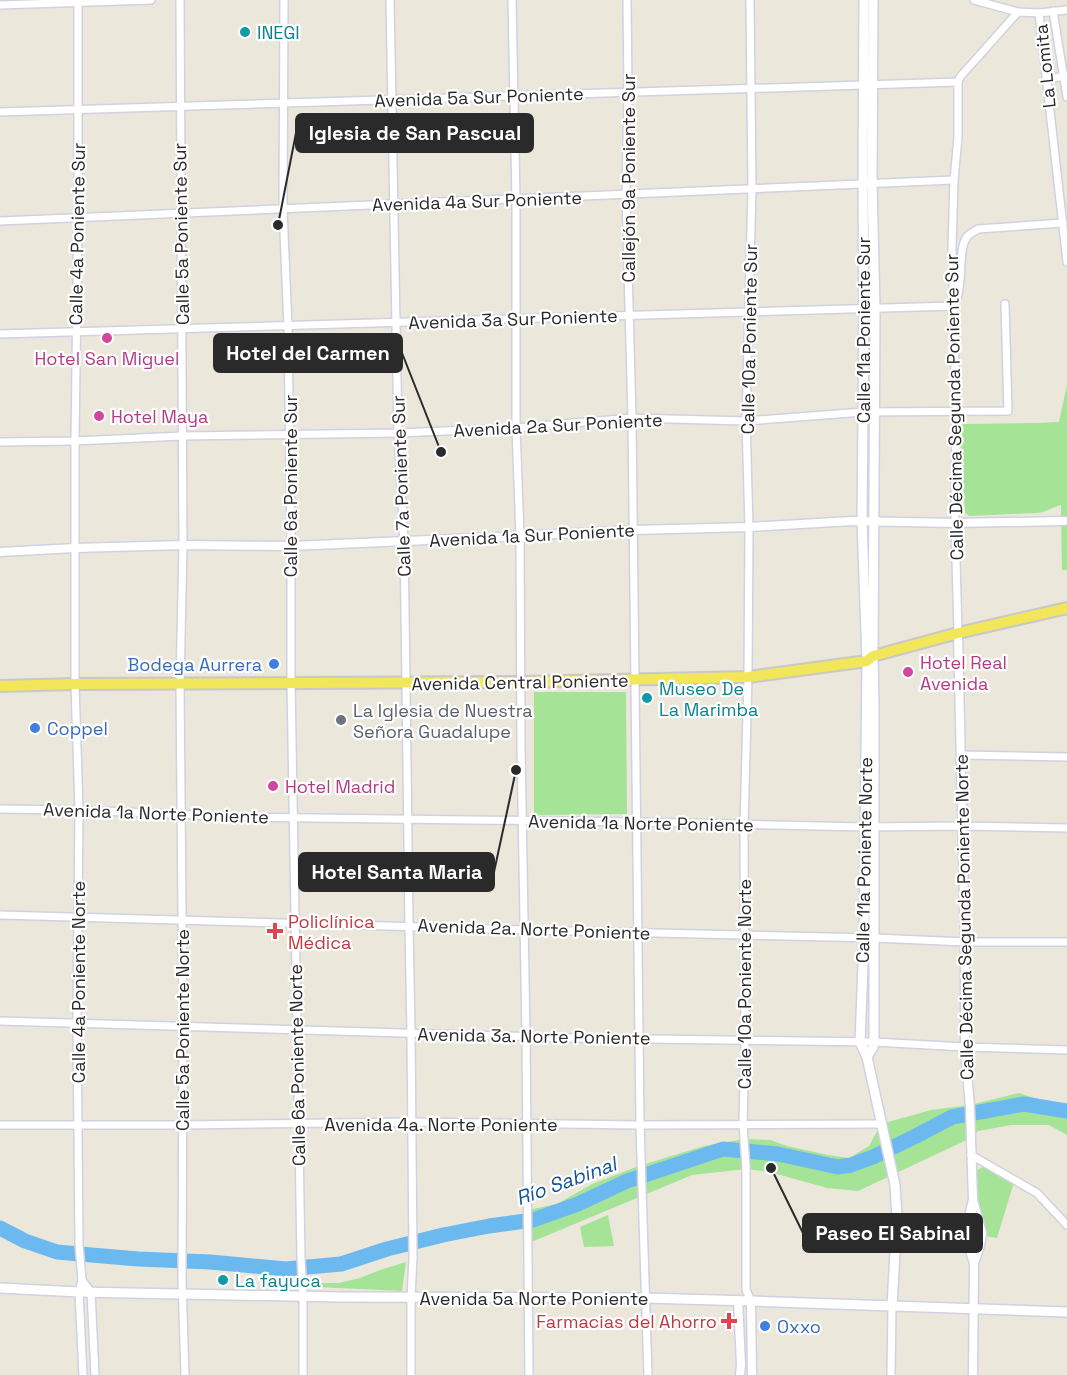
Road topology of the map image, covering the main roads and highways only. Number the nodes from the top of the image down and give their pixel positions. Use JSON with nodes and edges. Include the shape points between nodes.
{"nodes":[{"id":1,"x":864,"y":0,"type":"edge"},
{"id":2,"x":873,"y":0,"type":"edge"},
{"id":3,"x":868,"y":85,"type":"junction"},
{"id":4,"x":867,"y":184,"type":"junction"},
{"id":5,"x":869,"y":590,"type":"junction"},
{"id":6,"x":1067,"y":608,"type":"edge"},
{"id":7,"x":870,"y":658,"type":"junction"},
{"id":8,"x":0,"y":686,"type":"edge"},
{"id":9,"x":869,"y":827,"type":"junction"},
{"id":10,"x":867,"y":1057,"type":"junction"},
{"id":11,"x":0,"y":1288,"type":"edge"},
{"id":12,"x":892,"y":1306,"type":"junction"},
{"id":13,"x":1067,"y":1312,"type":"edge"}],
"edges":[{"from":1,"to":3,"type":"main road","name":"Calle 11a Poniente Sur"},
{"from":2,"to":3,"type":"main road","name":"Calle 11a Poniente Sur"},
{"from":3,"to":4,"type":"main road","name":"Calle 11a Poniente Sur"},
{"from":4,"to":5,"type":"main road","name":"Calle 11a Poniente Sur","via":[[875,309]]},
{"from":4,"to":5,"type":"main road","name":"Calle 11a Poniente Sur","via":[[862,521]]},
{"from":5,"to":7,"type":"main road","name":"Calle 11a Poniente Sur"},
{"from":6,"to":7,"type":"main road","name":"Avenida Central Poniente"},
{"from":7,"to":8,"type":"main road","name":"Avenida Central Poniente","via":[[748,677]]},
{"from":7,"to":9,"type":"main road","name":"Calle 11a Poniente Norte"},
{"from":9,"to":10,"type":"main road","name":"Calle 11a Poniente Norte","via":[[861,1042]]},
{"from":9,"to":10,"type":"main road","name":"Calle 11a Poniente Norte","via":[[875,938],[874,1042]]},
{"from":10,"to":12,"type":"main road","name":"Calle 11a Poniente Norte","via":[[895,1185]]},
{"from":11,"to":12,"type":"main road","name":"Avenida 5a Norte Poniente","via":[[411,1298],[751,1300]]},
{"from":12,"to":13,"type":"main road","name":"Avenida 5a Norte Poniente"}]}
